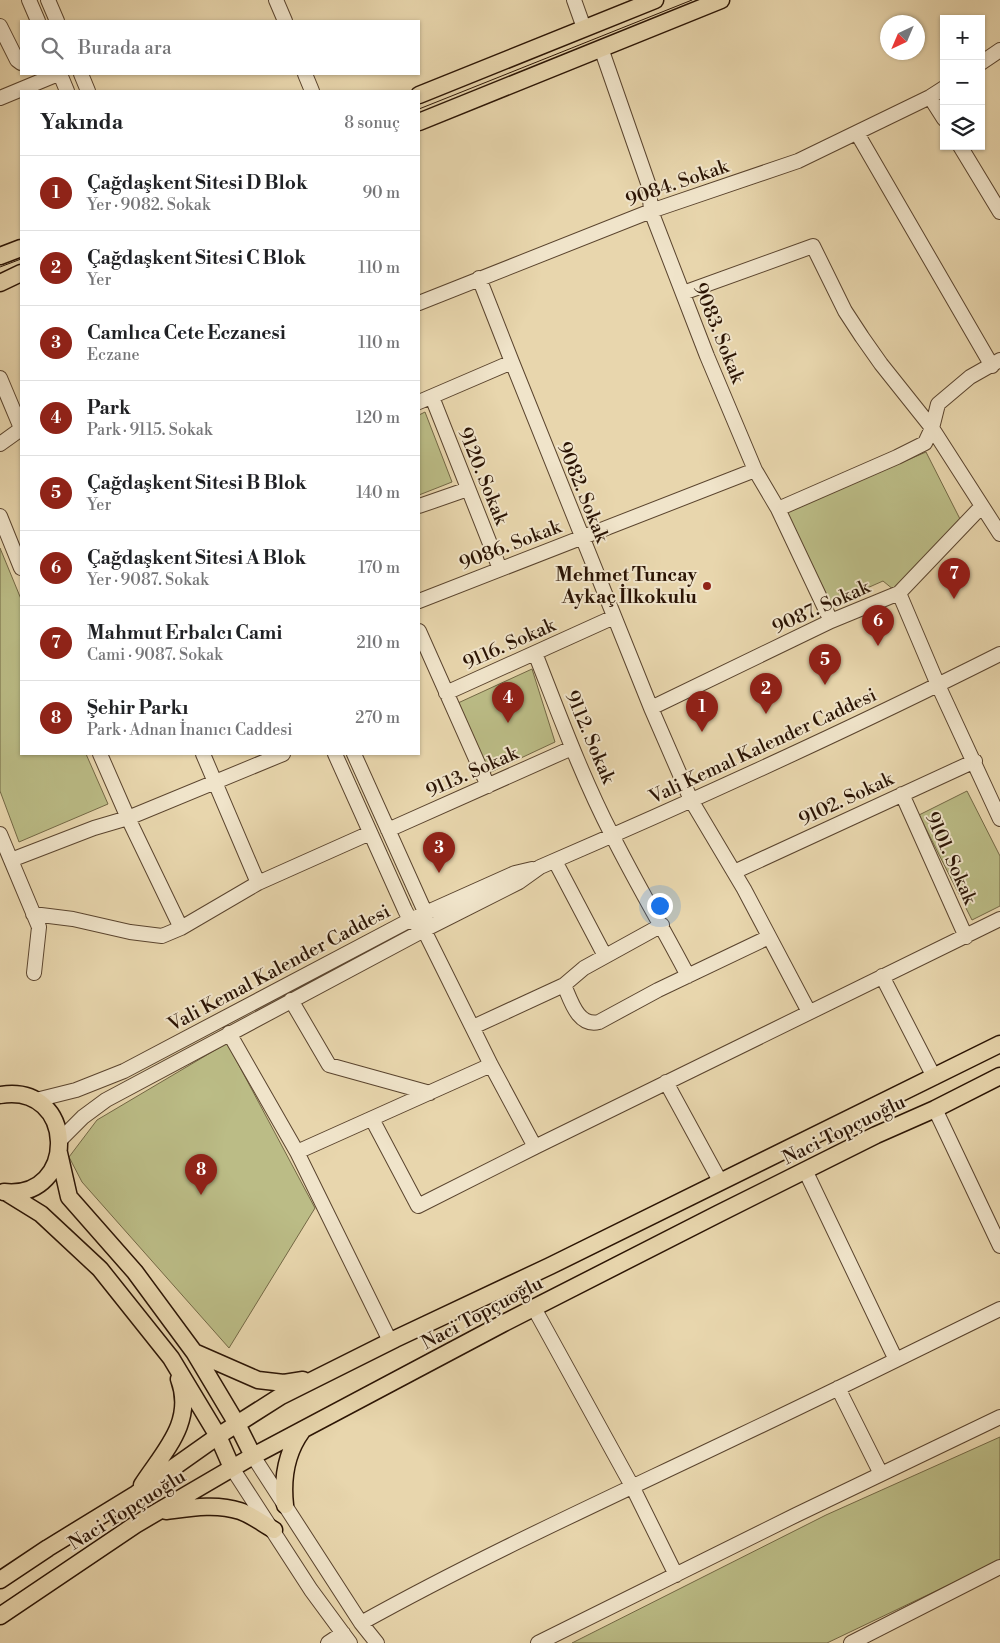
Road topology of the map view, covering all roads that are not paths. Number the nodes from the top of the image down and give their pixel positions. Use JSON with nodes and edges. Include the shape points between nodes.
{"nodes":[{"id":1,"x":29,"y":0,"type":"edge"},
{"id":2,"x":48,"y":0,"type":"edge"},
{"id":3,"x":276,"y":0,"type":"edge"},
{"id":4,"x":574,"y":0,"type":"edge"},
{"id":5,"x":656,"y":0,"type":"edge"},
{"id":6,"x":721,"y":0,"type":"edge"},
{"id":7,"x":38,"y":20,"type":"edge"},
{"id":8,"x":57,"y":20,"type":"edge"},
{"id":9,"x":280,"y":20,"type":"edge"},
{"id":10,"x":0,"y":26,"type":"edge"},
{"id":11,"x":584,"y":28,"type":"junction"},
{"id":12,"x":601,"y":48,"type":"junction"},
{"id":13,"x":1000,"y":50,"type":"edge"},
{"id":14,"x":985,"y":60,"type":"edge"},
{"id":15,"x":20,"y":62,"type":"edge"},
{"id":16,"x":53,"y":75,"type":"edge"},
{"id":17,"x":59,"y":75,"type":"edge"},
{"id":18,"x":80,"y":75,"type":"edge"},
{"id":19,"x":305,"y":75,"type":"edge"},
{"id":20,"x":40,"y":77,"type":"edge"},
{"id":21,"x":67,"y":90,"type":"edge"},
{"id":22,"x":88,"y":90,"type":"edge"},
{"id":23,"x":312,"y":90,"type":"edge"},
{"id":24,"x":940,"y":91,"type":"edge"},
{"id":25,"x":420,"y":94,"type":"edge"},
{"id":26,"x":930,"y":97,"type":"junction"},
{"id":27,"x":0,"y":98,"type":"edge"},
{"id":28,"x":940,"y":113,"type":"edge"},
{"id":29,"x":420,"y":122,"type":"edge"},
{"id":30,"x":857,"y":133,"type":"junction"},
{"id":31,"x":962,"y":150,"type":"edge"},
{"id":32,"x":651,"y":211,"type":"junction"},
{"id":33,"x":1000,"y":212,"type":"edge"},
{"id":34,"x":20,"y":248,"type":"edge"},
{"id":35,"x":0,"y":256,"type":"edge"},
{"id":36,"x":20,"y":273,"type":"edge"},
{"id":37,"x":479,"y":278,"type":"junction"},
{"id":38,"x":0,"y":283,"type":"edge"},
{"id":39,"x":683,"y":293,"type":"junction"},
{"id":40,"x":420,"y":303,"type":"edge"},
{"id":41,"x":512,"y":362,"type":"junction"},
{"id":42,"x":996,"y":363,"type":"edge"},
{"id":43,"x":0,"y":378,"type":"edge"},
{"id":44,"x":425,"y":400,"type":"edge"},
{"id":45,"x":20,"y":427,"type":"edge"},
{"id":46,"x":932,"y":428,"type":"junction"},
{"id":47,"x":20,"y":430,"type":"edge"},
{"id":48,"x":0,"y":444,"type":"edge"},
{"id":49,"x":755,"y":470,"type":"junction"},
{"id":50,"x":468,"y":489,"type":"junction"},
{"id":51,"x":420,"y":506,"type":"edge"},
{"id":52,"x":982,"y":506,"type":"junction"},
{"id":53,"x":778,"y":509,"type":"junction"},
{"id":54,"x":0,"y":516,"type":"edge"},
{"id":55,"x":1000,"y":534,"type":"edge"},
{"id":56,"x":582,"y":538,"type":"junction"},
{"id":57,"x":20,"y":566,"type":"edge"},
{"id":58,"x":500,"y":569,"type":"junction"},
{"id":59,"x":898,"y":593,"type":"junction"},
{"id":60,"x":420,"y":601,"type":"edge"},
{"id":61,"x":614,"y":617,"type":"junction"},
{"id":62,"x":831,"y":621,"type":"junction"},
{"id":63,"x":420,"y":633,"type":"edge"},
{"id":64,"x":535,"y":653,"type":"junction"},
{"id":65,"x":1000,"y":654,"type":"edge"},
{"id":66,"x":938,"y":685,"type":"junction"},
{"id":67,"x":446,"y":693,"type":"junction"},
{"id":68,"x":651,"y":708,"type":"junction"},
{"id":69,"x":572,"y":748,"type":"junction"},
{"id":70,"x":100,"y":755,"type":"edge"},
{"id":71,"x":203,"y":755,"type":"edge"},
{"id":72,"x":281,"y":755,"type":"edge"},
{"id":73,"x":334,"y":755,"type":"edge"},
{"id":74,"x":354,"y":755,"type":"edge"},
{"id":75,"x":974,"y":761,"type":"junction"},
{"id":76,"x":214,"y":782,"type":"junction"},
{"id":77,"x":488,"y":786,"type":"junction"},
{"id":78,"x":902,"y":794,"type":"junction"},
{"id":79,"x":691,"y":800,"type":"junction"},
{"id":80,"x":128,"y":818,"type":"junction"},
{"id":81,"x":1000,"y":819,"type":"edge"},
{"id":82,"x":388,"y":830,"type":"junction"},
{"id":83,"x":370,"y":833,"type":"junction"},
{"id":84,"x":0,"y":834,"type":"edge"},
{"id":85,"x":612,"y":835,"type":"junction"},
{"id":86,"x":11,"y":860,"type":"junction"},
{"id":87,"x":555,"y":861,"type":"junction"},
{"id":88,"x":540,"y":868,"type":"junction"},
{"id":89,"x":734,"y":872,"type":"junction"},
{"id":90,"x":258,"y":882,"type":"junction"},
{"id":91,"x":34,"y":914,"type":"junction"},
{"id":92,"x":426,"y":914,"type":"junction"},
{"id":93,"x":1000,"y":919,"type":"edge"},
{"id":94,"x":410,"y":920,"type":"junction"},
{"id":95,"x":662,"y":925,"type":"junction"},
{"id":96,"x":181,"y":928,"type":"junction"},
{"id":97,"x":424,"y":930,"type":"junction"},
{"id":98,"x":769,"y":937,"type":"junction"},
{"id":99,"x":966,"y":937,"type":"junction"},
{"id":100,"x":605,"y":956,"type":"junction"},
{"id":101,"x":34,"y":973,"type":"dead end"},
{"id":102,"x":688,"y":976,"type":"junction"},
{"id":103,"x":882,"y":976,"type":"junction"},
{"id":104,"x":564,"y":986,"type":"junction"},
{"id":105,"x":291,"y":1000,"type":"junction"},
{"id":106,"x":809,"y":1012,"type":"junction"},
{"id":107,"x":473,"y":1027,"type":"junction"},
{"id":108,"x":229,"y":1033,"type":"junction"},
{"id":109,"x":1000,"y":1044,"type":"edge"},
{"id":110,"x":491,"y":1065,"type":"junction"},
{"id":111,"x":1000,"y":1076,"type":"edge"},
{"id":112,"x":934,"y":1077,"type":"junction"},
{"id":113,"x":0,"y":1080,"type":"edge"},
{"id":114,"x":666,"y":1082,"type":"junction"},
{"id":115,"x":430,"y":1093,"type":"junction"},
{"id":116,"x":7,"y":1094,"type":"edge"},
{"id":117,"x":36,"y":1100,"type":"junction"},
{"id":118,"x":936,"y":1109,"type":"junction"},
{"id":119,"x":372,"y":1118,"type":"junction"},
{"id":120,"x":60,"y":1147,"type":"junction"},
{"id":121,"x":536,"y":1147,"type":"junction"},
{"id":122,"x":297,"y":1152,"type":"junction"},
{"id":123,"x":805,"y":1170,"type":"junction"},
{"id":124,"x":720,"y":1182,"type":"junction"},
{"id":125,"x":3,"y":1192,"type":"edge"},
{"id":126,"x":1000,"y":1246,"type":"edge"},
{"id":127,"x":534,"y":1308,"type":"junction"},
{"id":128,"x":1000,"y":1309,"type":"edge"},
{"id":129,"x":390,"y":1341,"type":"junction"},
{"id":130,"x":194,"y":1352,"type":"junction"},
{"id":131,"x":171,"y":1358,"type":"junction"},
{"id":132,"x":896,"y":1360,"type":"junction"},
{"id":133,"x":317,"y":1378,"type":"junction"},
{"id":134,"x":838,"y":1388,"type":"junction"},
{"id":135,"x":1000,"y":1417,"type":"edge"},
{"id":136,"x":237,"y":1424,"type":"junction"},
{"id":137,"x":302,"y":1430,"type":"junction"},
{"id":138,"x":218,"y":1436,"type":"junction"},
{"id":139,"x":253,"y":1456,"type":"junction"},
{"id":140,"x":232,"y":1468,"type":"junction"},
{"id":141,"x":881,"y":1474,"type":"junction"},
{"id":142,"x":632,"y":1486,"type":"junction"},
{"id":143,"x":136,"y":1494,"type":"junction"},
{"id":144,"x":285,"y":1505,"type":"junction"},
{"id":145,"x":158,"y":1512,"type":"junction"},
{"id":146,"x":274,"y":1530,"type":"junction"},
{"id":147,"x":1000,"y":1567,"type":"edge"},
{"id":148,"x":676,"y":1575,"type":"junction"},
{"id":149,"x":0,"y":1580,"type":"edge"},
{"id":150,"x":0,"y":1616,"type":"edge"},
{"id":151,"x":361,"y":1623,"type":"junction"},
{"id":152,"x":347,"y":1638,"type":"edge"},
{"id":153,"x":328,"y":1643,"type":"edge"},
{"id":154,"x":377,"y":1643,"type":"edge"},
{"id":155,"x":538,"y":1643,"type":"edge"},
{"id":156,"x":850,"y":1643,"type":"edge"}],
"edges":[{"from":1,"to":7,"type":"street"},
{"from":2,"to":8,"type":"street"},
{"from":3,"to":9,"type":"street"},
{"from":4,"to":11,"type":"street"},
{"from":5,"to":11,"type":"main road"},
{"from":6,"to":12,"type":"main road"},
{"from":10,"to":15,"type":"street"},
{"from":11,"to":25,"type":"main road"},
{"from":12,"to":29,"type":"main road"},
{"from":12,"to":32,"type":"street","name":"9083. Sokak","via":[[649,186]]},
{"from":13,"to":14,"type":"street"},
{"from":16,"to":20,"type":"street"},
{"from":17,"to":21,"type":"street"},
{"from":18,"to":22,"type":"street"},
{"from":19,"to":23,"type":"street"},
{"from":20,"to":27,"type":"street"},
{"from":24,"to":26,"type":"street","name":"9084. Sokak"},
{"from":26,"to":28,"type":"street"},
{"from":26,"to":30,"type":"street","name":"9084. Sokak"},
{"from":30,"to":32,"type":"street","name":"9084. Sokak","via":[[798,161]]},
{"from":30,"to":42,"type":"street"},
{"from":31,"to":33,"type":"street"},
{"from":32,"to":37,"type":"street","name":"9084. Sokak"},
{"from":32,"to":39,"type":"street","name":"9083. Sokak"},
{"from":34,"to":35,"type":"main road"},
{"from":36,"to":38,"type":"main road"},
{"from":37,"to":40,"type":"street","name":"9084. Sokak"},
{"from":37,"to":41,"type":"street","name":"9082. Sokak"},
{"from":39,"to":46,"type":"street","via":[[813,246],[862,337]]},
{"from":39,"to":49,"type":"street","name":"9083. Sokak"},
{"from":41,"to":44,"type":"street"},
{"from":41,"to":56,"type":"street","name":"9082. Sokak"},
{"from":42,"to":46,"type":"street","via":[[970,377],[938,404]]},
{"from":43,"to":45,"type":"street"},
{"from":44,"to":50,"type":"street","name":"9120. Sokak"},
{"from":46,"to":52,"type":"street"},
{"from":46,"to":53,"type":"street","via":[[925,442],[897,457]]},
{"from":47,"to":48,"type":"street"},
{"from":49,"to":53,"type":"street","name":"9083. Sokak"},
{"from":49,"to":56,"type":"street","name":"9086. Sokak"},
{"from":50,"to":51,"type":"street"},
{"from":50,"to":58,"type":"street","name":"9120. Sokak"},
{"from":52,"to":55,"type":"street"},
{"from":52,"to":59,"type":"street","name":"9087. Sokak"},
{"from":53,"to":62,"type":"street","name":"9083. Sokak"},
{"from":54,"to":57,"type":"street"},
{"from":56,"to":58,"type":"street","name":"9086. Sokak"},
{"from":56,"to":61,"type":"street","name":"9082. Sokak"},
{"from":58,"to":60,"type":"street","name":"9086. Sokak"},
{"from":59,"to":62,"type":"street","name":"9087. Sokak"},
{"from":59,"to":66,"type":"street"},
{"from":61,"to":64,"type":"street","name":"9116. Sokak"},
{"from":61,"to":68,"type":"street","name":"9082. Sokak"},
{"from":62,"to":68,"type":"street","name":"9087. Sokak"},
{"from":63,"to":67,"type":"street"},
{"from":64,"to":67,"type":"street","name":"9116. Sokak"},
{"from":64,"to":69,"type":"street","name":"9112. Sokak"},
{"from":65,"to":66,"type":"street","name":"Vali Kemal Kalender Caddesi"},
{"from":66,"to":75,"type":"street"},
{"from":66,"to":79,"type":"street","name":"Vali Kemal Kalender Caddesi"},
{"from":67,"to":77,"type":"street"},
{"from":68,"to":79,"type":"street","name":"9082. Sokak"},
{"from":69,"to":77,"type":"street","name":"9113. Sokak"},
{"from":69,"to":85,"type":"street","name":"9112. Sokak"},
{"from":70,"to":80,"type":"street"},
{"from":71,"to":76,"type":"street"},
{"from":72,"to":76,"type":"street"},
{"from":73,"to":83,"type":"street"},
{"from":74,"to":82,"type":"street"},
{"from":75,"to":78,"type":"street","name":"9102. Sokak"},
{"from":75,"to":81,"type":"street"},
{"from":76,"to":80,"type":"street"},
{"from":76,"to":90,"type":"street"},
{"from":77,"to":82,"type":"street","name":"9113. Sokak"},
{"from":78,"to":89,"type":"street","name":"9102. Sokak"},
{"from":78,"to":99,"type":"street","name":"9101. Sokak"},
{"from":79,"to":85,"type":"street","name":"Vali Kemal Kalender Caddesi"},
{"from":79,"to":89,"type":"street","name":"9082. Sokak"},
{"from":80,"to":86,"type":"street"},
{"from":80,"to":96,"type":"street"},
{"from":82,"to":92,"type":"street"},
{"from":83,"to":90,"type":"street"},
{"from":83,"to":94,"type":"street"},
{"from":84,"to":86,"type":"street"},
{"from":85,"to":87,"type":"street","name":"Vali Kemal Kalender Caddesi"},
{"from":85,"to":95,"type":"street","name":"9112. Sokak"},
{"from":86,"to":91,"type":"street"},
{"from":87,"to":88,"type":"street","name":"Vali Kemal Kalender Caddesi"},
{"from":87,"to":100,"type":"street"},
{"from":88,"to":92,"type":"street","name":"Vali Kemal Kalender Caddesi","via":[[515,873]]},
{"from":88,"to":97,"type":"street","name":"Vali Kemal Kalender Caddesi"},
{"from":89,"to":98,"type":"street","name":"9082. Sokak"},
{"from":90,"to":96,"type":"street"},
{"from":91,"to":96,"type":"street","via":[[162,936]]},
{"from":91,"to":101,"type":"street","via":[[39,927]]},
{"from":92,"to":94,"type":"street","name":"Vali Kemal Kalender Caddesi"},
{"from":92,"to":97,"type":"street"},
{"from":93,"to":99,"type":"street"},
{"from":94,"to":97,"type":"street"},
{"from":94,"to":117,"type":"street","name":"Vali Kemal Kalender Caddesi","via":[[124,1071],[76,1090]]},
{"from":95,"to":100,"type":"street"},
{"from":95,"to":102,"type":"street","name":"9112. Sokak"},
{"from":97,"to":105,"type":"street","name":"Vali Kemal Kalender Caddesi"},
{"from":97,"to":107,"type":"street"},
{"from":98,"to":102,"type":"street"},
{"from":98,"to":106,"type":"street","name":"9082. Sokak"},
{"from":99,"to":103,"type":"street"},
{"from":100,"to":104,"type":"street","via":[[580,971]]},
{"from":102,"to":104,"type":"street","via":[[593,1024],[581,1018]]},
{"from":103,"to":106,"type":"street"},
{"from":103,"to":112,"type":"street"},
{"from":104,"to":107,"type":"street"},
{"from":105,"to":108,"type":"street","name":"Vali Kemal Kalender Caddesi"},
{"from":105,"to":115,"type":"street","via":[[329,1065]]},
{"from":106,"to":114,"type":"street"},
{"from":107,"to":110,"type":"street"},
{"from":108,"to":120,"type":"street","name":"Vali Kemal Kalender Caddesi","via":[[106,1100],[83,1117]]},
{"from":108,"to":122,"type":"street"},
{"from":109,"to":112,"type":"main road","name":"Naci Topçuoğlu"},
{"from":110,"to":115,"type":"street"},
{"from":110,"to":121,"type":"street"},
{"from":111,"to":118,"type":"main road","name":"Naci Topçuoğlu"},
{"from":112,"to":124,"type":"main road","name":"Naci Topçuoğlu"},
{"from":113,"to":116,"type":"main road"},
{"from":114,"to":121,"type":"street"},
{"from":114,"to":124,"type":"street"},
{"from":115,"to":119,"type":"street"},
{"from":116,"to":117,"type":"main road"},
{"from":117,"to":120,"type":"main road","via":[[53,1118],[58,1128]]},
{"from":118,"to":123,"type":"main road","name":"Naci Topçuoğlu"},
{"from":118,"to":126,"type":"street"},
{"from":119,"to":121,"type":"street","via":[[418,1206]]},
{"from":119,"to":122,"type":"street"},
{"from":120,"to":125,"type":"main road","via":[[55,1166],[35,1187],[21,1192]]},
{"from":120,"to":130,"type":"main road","via":[[69,1197],[135,1272]]},
{"from":122,"to":129,"type":"street"},
{"from":123,"to":127,"type":"main road","name":"Naci Topçuoğlu"},
{"from":123,"to":132,"type":"street"},
{"from":124,"to":129,"type":"main road","name":"Naci Topçuoğlu"},
{"from":125,"to":131,"type":"main road","via":[[41,1214],[100,1269]]},
{"from":127,"to":137,"type":"main road","name":"Naci Topçuoğlu"},
{"from":127,"to":142,"type":"street"},
{"from":128,"to":132,"type":"street"},
{"from":129,"to":133,"type":"main road","name":"Naci Topçuoğlu"},
{"from":130,"to":133,"type":"main road","via":[[258,1380],[284,1384]]},
{"from":130,"to":136,"type":"main road"},
{"from":131,"to":138,"type":"main road"},
{"from":131,"to":143,"type":"main road","via":[[182,1386],[184,1408],[176,1434]]},
{"from":132,"to":134,"type":"street"},
{"from":133,"to":136,"type":"main road","name":"Naci Topçuoğlu"},
{"from":134,"to":141,"type":"street"},
{"from":134,"to":142,"type":"street"},
{"from":135,"to":141,"type":"street"},
{"from":136,"to":138,"type":"main road","name":"Naci Topçuoğlu"},
{"from":136,"to":139,"type":"main road"},
{"from":137,"to":139,"type":"main road","name":"Naci Topçuoğlu"},
{"from":137,"to":144,"type":"main road","via":[[285,1469]]},
{"from":138,"to":140,"type":"main road"},
{"from":138,"to":143,"type":"main road","name":"Naci Topçuoğlu"},
{"from":139,"to":140,"type":"main road","name":"Naci Topçuoğlu"},
{"from":139,"to":144,"type":"street"},
{"from":140,"to":145,"type":"main road","name":"Naci Topçuoğlu"},
{"from":140,"to":146,"type":"street"},
{"from":141,"to":148,"type":"street"},
{"from":142,"to":148,"type":"street"},
{"from":142,"to":151,"type":"street","via":[[424,1588]]},
{"from":143,"to":149,"type":"main road","name":"Naci Topçuoğlu"},
{"from":144,"to":151,"type":"street"},
{"from":145,"to":146,"type":"main road","via":[[199,1507],[232,1508]]},
{"from":145,"to":150,"type":"main road","name":"Naci Topçuoğlu"},
{"from":146,"to":152,"type":"street"},
{"from":147,"to":156,"type":"street"},
{"from":148,"to":155,"type":"street"},
{"from":151,"to":154,"type":"street"},
{"from":152,"to":153,"type":"street"}]}
